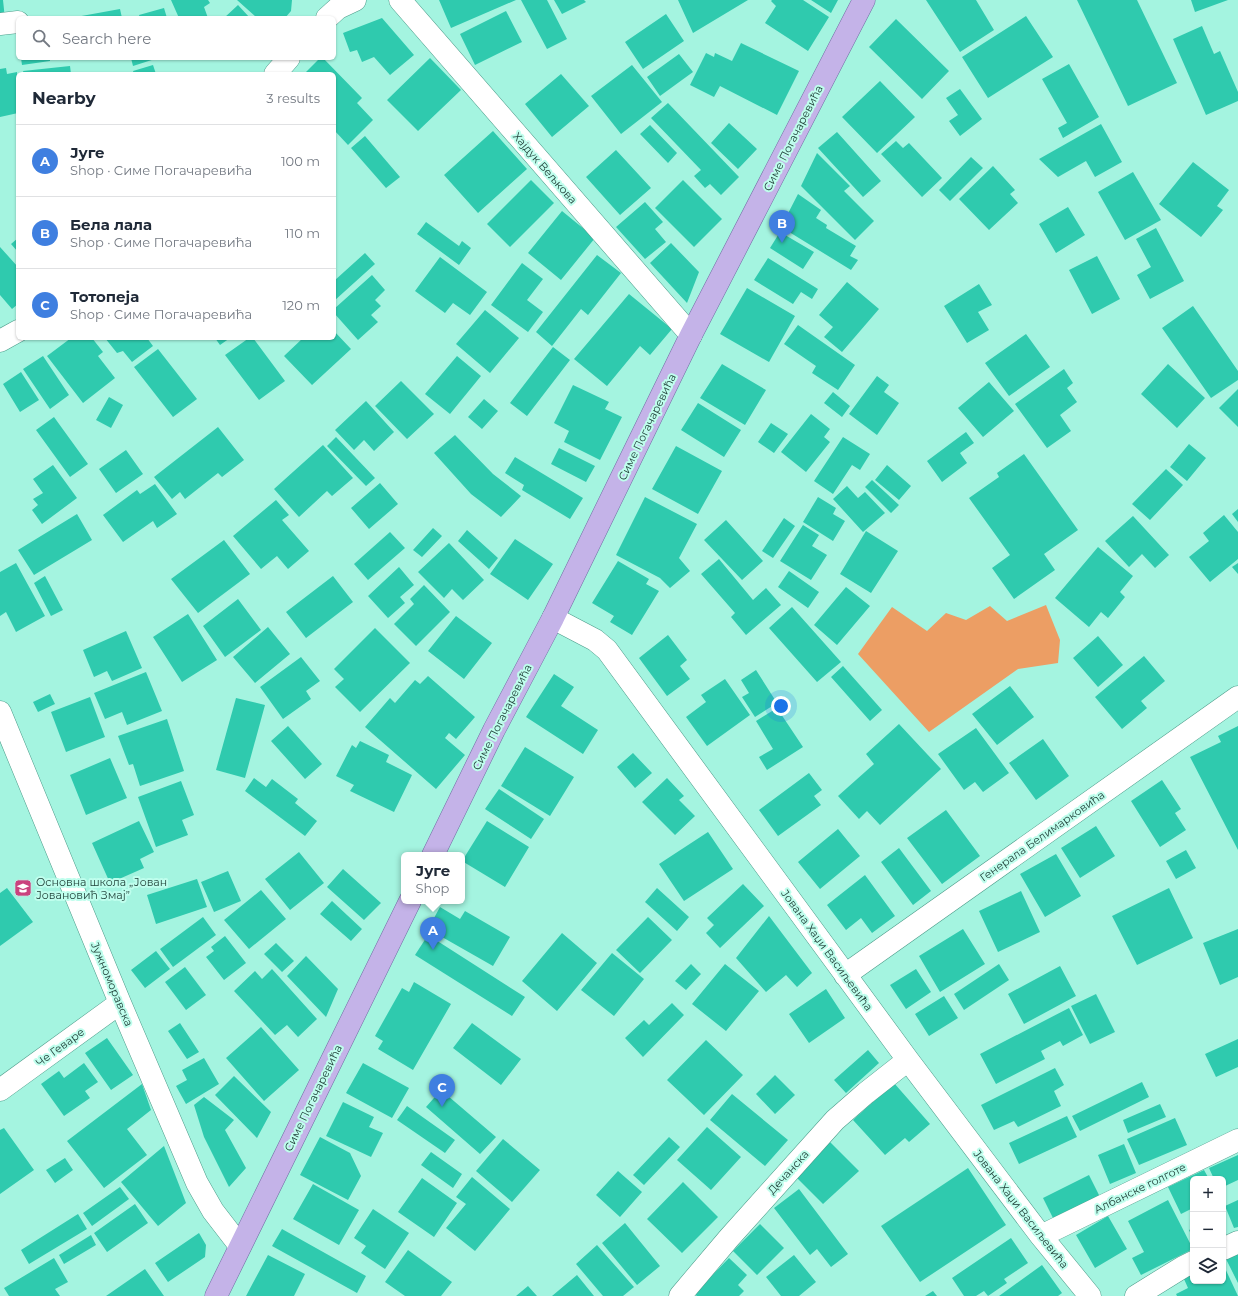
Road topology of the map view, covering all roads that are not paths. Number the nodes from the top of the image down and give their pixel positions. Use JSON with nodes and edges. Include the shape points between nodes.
{"nodes":[{"id":1,"x":400,"y":0,"type":"edge"},
{"id":2,"x":864,"y":0,"type":"edge"},
{"id":3,"x":16,"y":22,"type":"edge"},
{"id":4,"x":0,"y":24,"type":"edge"},
{"id":5,"x":287,"y":60,"type":"edge"},
{"id":6,"x":277,"y":72,"type":"edge"},
{"id":7,"x":16,"y":332,"type":"edge"},
{"id":8,"x":691,"y":335,"type":"junction"},
{"id":9,"x":0,"y":341,"type":"edge"},
{"id":10,"x":553,"y":618,"type":"junction"},
{"id":11,"x":1238,"y":697,"type":"edge"},
{"id":12,"x":0,"y":712,"type":"edge"},
{"id":13,"x":434,"y":852,"type":"edge"},
{"id":14,"x":409,"y":904,"type":"edge"},
{"id":15,"x":846,"y":975,"type":"junction"},
{"id":16,"x":120,"y":1003,"type":"junction"},
{"id":17,"x":908,"y":1060,"type":"junction"},
{"id":18,"x":0,"y":1090,"type":"edge"},
{"id":19,"x":1238,"y":1140,"type":"edge"},
{"id":20,"x":1041,"y":1236,"type":"junction"},
{"id":21,"x":1238,"y":1242,"type":"edge"},
{"id":22,"x":240,"y":1246,"type":"junction"},
{"id":23,"x":1225,"y":1248,"type":"edge"},
{"id":24,"x":1190,"y":1264,"type":"edge"},
{"id":25,"x":1083,"y":1294,"type":"edge"},
{"id":26,"x":216,"y":1296,"type":"edge"},
{"id":27,"x":680,"y":1296,"type":"edge"},
{"id":28,"x":1136,"y":1296,"type":"edge"}],
"edges":[{"from":1,"to":8,"type":"street","name":"Хајдук Вељкова"},
{"from":2,"to":8,"type":"main road","name":"Симе Погачаревића"},
{"from":3,"to":4,"type":"street"},
{"from":5,"to":6,"type":"street"},
{"from":7,"to":9,"type":"street"},
{"from":8,"to":10,"type":"main road","name":"Симе Погачаревића"},
{"from":10,"to":13,"type":"main road","name":"Симе Погачаревића","via":[[494,730]]},
{"from":10,"to":15,"type":"street","name":"Јована Хаџи Васиљевића","via":[[595,640],[607,650]]},
{"from":11,"to":15,"type":"street","name":"Генерала Белимарковића"},
{"from":12,"to":16,"type":"street","name":"Јужноморавска"},
{"from":14,"to":22,"type":"main road","name":"Симе Погачаревића"},
{"from":15,"to":17,"type":"street","name":"Јована Хаџи Васиљевића"},
{"from":16,"to":18,"type":"street","name":"Че Геваре"},
{"from":16,"to":22,"type":"street","name":"Јужноморавска","via":[[197,1183],[213,1211]]},
{"from":17,"to":20,"type":"street","name":"Јована Хаџи Васиљевића"},
{"from":17,"to":27,"type":"street","name":"Дечанска","via":[[835,1120]]},
{"from":19,"to":20,"type":"street","name":"Албанске голготе"},
{"from":20,"to":25,"type":"street","name":"Јована Хаџи Васиљевића"},
{"from":21,"to":23,"type":"street"},
{"from":22,"to":26,"type":"main road","name":"Симе Погачаревића"},
{"from":24,"to":28,"type":"street"}]}
